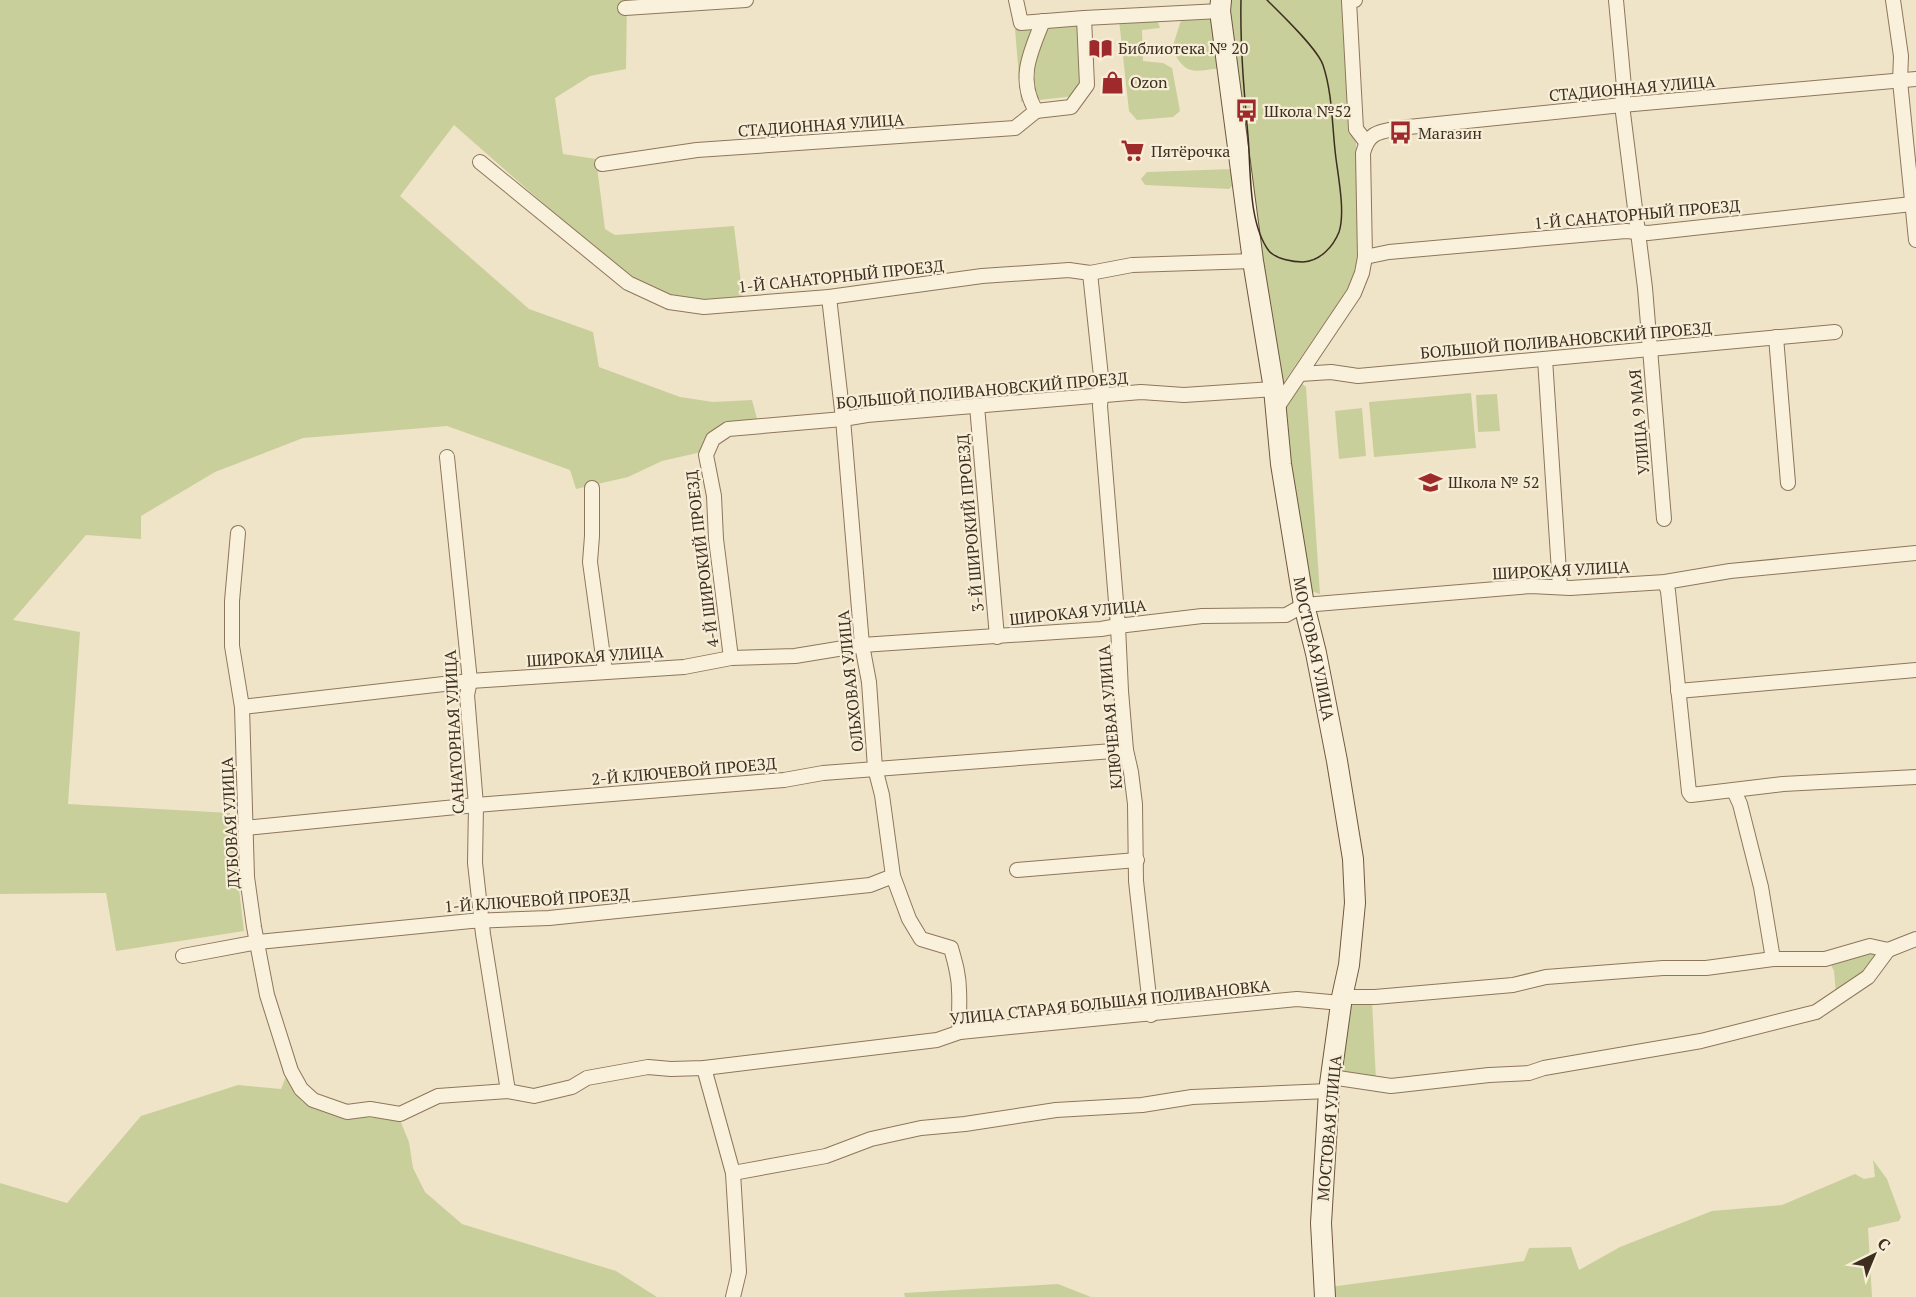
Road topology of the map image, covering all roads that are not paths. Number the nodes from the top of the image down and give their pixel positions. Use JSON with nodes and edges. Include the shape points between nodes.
{"nodes":[{"id":1,"x":746,"y":0,"type":"edge"},
{"id":2,"x":1016,"y":0,"type":"edge"},
{"id":3,"x":1133,"y":0,"type":"edge"},
{"id":4,"x":1349,"y":0,"type":"edge"},
{"id":5,"x":1355,"y":0,"type":"edge"},
{"id":6,"x":1616,"y":0,"type":"edge"},
{"id":7,"x":1893,"y":0,"type":"edge"},
{"id":8,"x":1220,"y":6,"type":"edge"},
{"id":9,"x":625,"y":8,"type":"dead end"},
{"id":10,"x":1135,"y":15,"type":"junction"},
{"id":11,"x":1084,"y":18,"type":"junction"},
{"id":12,"x":1043,"y":21,"type":"junction"},
{"id":13,"x":1916,"y":80,"type":"edge"},
{"id":14,"x":1900,"y":81,"type":"junction"},
{"id":15,"x":1622,"y":105,"type":"junction"},
{"id":16,"x":1036,"y":111,"type":"junction"},
{"id":17,"x":1365,"y":147,"type":"junction"},
{"id":18,"x":480,"y":162,"type":"dead end"},
{"id":19,"x":602,"y":164,"type":"dead end"},
{"id":20,"x":1912,"y":204,"type":"junction"},
{"id":21,"x":1637,"y":232,"type":"junction"},
{"id":22,"x":1916,"y":240,"type":"edge"},
{"id":23,"x":1365,"y":257,"type":"junction"},
{"id":24,"x":1253,"y":261,"type":"junction"},
{"id":25,"x":1090,"y":273,"type":"junction"},
{"id":26,"x":829,"y":297,"type":"junction"},
{"id":27,"x":1835,"y":332,"type":"dead end"},
{"id":28,"x":1776,"y":337,"type":"junction"},
{"id":29,"x":1649,"y":349,"type":"junction"},
{"id":30,"x":1545,"y":359,"type":"junction"},
{"id":31,"x":1300,"y":374,"type":"junction"},
{"id":32,"x":1274,"y":389,"type":"junction"},
{"id":33,"x":1101,"y":395,"type":"junction"},
{"id":34,"x":977,"y":406,"type":"junction"},
{"id":35,"x":1276,"y":410,"type":"junction"},
{"id":36,"x":843,"y":419,"type":"junction"},
{"id":37,"x":706,"y":455,"type":"joint"},
{"id":38,"x":447,"y":457,"type":"dead end"},
{"id":39,"x":1788,"y":483,"type":"dead end"},
{"id":40,"x":592,"y":488,"type":"dead end"},
{"id":41,"x":1664,"y":519,"type":"dead end"},
{"id":42,"x":238,"y":533,"type":"dead end"},
{"id":43,"x":1916,"y":553,"type":"edge"},
{"id":44,"x":1665,"y":582,"type":"junction"},
{"id":45,"x":1560,"y":587,"type":"junction"},
{"id":46,"x":1304,"y":605,"type":"junction"},
{"id":47,"x":1118,"y":626,"type":"junction"},
{"id":48,"x":997,"y":637,"type":"junction"},
{"id":49,"x":862,"y":645,"type":"junction"},
{"id":50,"x":731,"y":658,"type":"junction"},
{"id":51,"x":1916,"y":670,"type":"edge"},
{"id":52,"x":605,"y":671,"type":"junction"},
{"id":53,"x":470,"y":681,"type":"junction"},
{"id":54,"x":1678,"y":691,"type":"junction"},
{"id":55,"x":242,"y":707,"type":"junction"},
{"id":56,"x":1126,"y":750,"type":"junction"},
{"id":57,"x":876,"y":768,"type":"junction"},
{"id":58,"x":1916,"y":777,"type":"edge"},
{"id":59,"x":1734,"y":791,"type":"junction"},
{"id":60,"x":476,"y":805,"type":"junction"},
{"id":61,"x":245,"y":828,"type":"junction"},
{"id":62,"x":1137,"y":860,"type":"junction"},
{"id":63,"x":1017,"y":870,"type":"dead end"},
{"id":64,"x":893,"y":876,"type":"junction"},
{"id":65,"x":483,"y":921,"type":"junction"},
{"id":66,"x":1916,"y":939,"type":"edge"},
{"id":67,"x":258,"y":942,"type":"junction"},
{"id":68,"x":1888,"y":950,"type":"junction"},
{"id":69,"x":183,"y":956,"type":"dead end"},
{"id":70,"x":1773,"y":959,"type":"junction"},
{"id":71,"x":1342,"y":1000,"type":"junction"},
{"id":72,"x":1151,"y":1015,"type":"junction"},
{"id":73,"x":960,"y":1032,"type":"junction"},
{"id":74,"x":704,"y":1068,"type":"junction"},
{"id":75,"x":1330,"y":1084,"type":"junction"},
{"id":76,"x":508,"y":1091,"type":"junction"},
{"id":77,"x":313,"y":1100,"type":"joint"},
{"id":78,"x":733,"y":1173,"type":"junction"},
{"id":79,"x":735,"y":1292,"type":"edge"},
{"id":80,"x":1325,"y":1297,"type":"edge"}],
"edges":[{"from":1,"to":9,"type":"street"},
{"from":2,"to":12,"type":"street","via":[[1021,23]]},
{"from":3,"to":10,"type":"street"},
{"from":4,"to":5,"type":"street"},
{"from":4,"to":17,"type":"street","via":[[1356,129]]},
{"from":6,"to":15,"type":"street","name":"УЛИЦА 9 МАЯ","via":[[1624,87]]},
{"from":7,"to":14,"type":"street","via":[[1901,56]]},
{"from":8,"to":10,"type":"street"},
{"from":8,"to":24,"type":"street","name":"МОСТОВАЯ УЛИЦА"},
{"from":10,"to":11,"type":"street"},
{"from":11,"to":12,"type":"street"},
{"from":11,"to":16,"type":"street","via":[[1087,85],[1071,107]]},
{"from":12,"to":16,"type":"street","via":[[1026,71],[1028,96]]},
{"from":13,"to":14,"type":"street","name":"СТАДИОННАЯ УЛИЦА"},
{"from":14,"to":15,"type":"street","name":"СТАДИОННАЯ УЛИЦА"},
{"from":14,"to":20,"type":"street"},
{"from":15,"to":17,"type":"street","name":"СТАДИОННАЯ УЛИЦА","via":[[1400,128],[1374,134]]},
{"from":15,"to":21,"type":"street","name":"УЛИЦА 9 МАЯ"},
{"from":16,"to":19,"type":"street","name":"СТАДИОННАЯ УЛИЦА","via":[[1015,128],[697,150]]},
{"from":17,"to":23,"type":"street"},
{"from":18,"to":26,"type":"street","name":"1-Й САНАТОРНЫЙ ПРОЕЗД","via":[[628,283],[669,302],[704,308]]},
{"from":20,"to":21,"type":"street","name":"1-Й САНАТОРНЫЙ ПРОЕЗД"},
{"from":20,"to":22,"type":"street"},
{"from":21,"to":23,"type":"street","name":"1-Й САНАТОРНЫЙ ПРОЕЗД"},
{"from":21,"to":29,"type":"street","name":"УЛИЦА 9 МАЯ"},
{"from":23,"to":31,"type":"street","via":[[1354,293]]},
{"from":24,"to":25,"type":"street","name":"1-Й САНАТОРНЫЙ ПРОЕЗД","via":[[1132,265]]},
{"from":24,"to":32,"type":"street","name":"МОСТОВАЯ УЛИЦА"},
{"from":25,"to":26,"type":"street","name":"1-Й САНАТОРНЫЙ ПРОЕЗД","via":[[1069,270],[982,276]]},
{"from":25,"to":33,"type":"street","name":"КЛЮЧЕВАЯ УЛИЦА"},
{"from":26,"to":36,"type":"street","name":"ОЛЬХОВАЯ УЛИЦА"},
{"from":27,"to":28,"type":"street","name":"БОЛЬШОЙ ПОЛИВАНОВСКИЙ ПРОЕЗД"},
{"from":28,"to":29,"type":"street","name":"БОЛЬШОЙ ПОЛИВАНОВСКИЙ ПРОЕЗД"},
{"from":28,"to":39,"type":"street"},
{"from":29,"to":30,"type":"street","name":"БОЛЬШОЙ ПОЛИВАНОВСКИЙ ПРОЕЗД"},
{"from":29,"to":41,"type":"street","name":"УЛИЦА 9 МАЯ"},
{"from":30,"to":31,"type":"street","name":"БОЛЬШОЙ ПОЛИВАНОВСКИЙ ПРОЕЗД","via":[[1358,376],[1331,372]]},
{"from":30,"to":45,"type":"street"},
{"from":31,"to":35,"type":"street"},
{"from":32,"to":33,"type":"street","name":"БОЛЬШОЙ ПОЛИВАНОВСКИЙ ПРОЕЗД"},
{"from":32,"to":35,"type":"street","name":"МОСТОВАЯ УЛИЦА"},
{"from":33,"to":34,"type":"street","name":"БОЛЬШОЙ ПОЛИВАНОВСКИЙ ПРОЕЗД"},
{"from":33,"to":47,"type":"street","name":"КЛЮЧЕВАЯ УЛИЦА"},
{"from":34,"to":36,"type":"street","name":"БОЛЬШОЙ ПОЛИВАНОВСКИЙ ПРОЕЗД"},
{"from":34,"to":48,"type":"street","name":"3-Й ШИРОКИЙ ПРОЕЗД"},
{"from":35,"to":46,"type":"street","name":"МОСТОВАЯ УЛИЦА"},
{"from":36,"to":37,"type":"street","name":"БОЛЬШОЙ ПОЛИВАНОВСКИЙ ПРОЕЗД","via":[[728,429],[713,439]]},
{"from":36,"to":49,"type":"street","name":"ОЛЬХОВАЯ УЛИЦА"},
{"from":37,"to":50,"type":"street","name":"4-Й ШИРОКИЙ ПРОЕЗД"},
{"from":38,"to":53,"type":"street","name":"САНАТОРНАЯ УЛИЦА"},
{"from":40,"to":52,"type":"street","via":[[590,562]]},
{"from":42,"to":55,"type":"street","name":"ДУБОВАЯ УЛИЦА","via":[[232,646]]},
{"from":43,"to":44,"type":"street","name":"ШИРОКАЯ УЛИЦА","via":[[1730,571]]},
{"from":44,"to":45,"type":"street","name":"ШИРОКАЯ УЛИЦА"},
{"from":44,"to":54,"type":"street"},
{"from":45,"to":46,"type":"street","name":"ШИРОКАЯ УЛИЦА","via":[[1531,586]]},
{"from":46,"to":47,"type":"street","name":"ШИРОКАЯ УЛИЦА","via":[[1286,615],[1202,616]]},
{"from":46,"to":71,"type":"street","name":"МОСТОВАЯ УЛИЦА","via":[[1353,859],[1355,903]]},
{"from":47,"to":48,"type":"street","name":"ШИРОКАЯ УЛИЦА"},
{"from":47,"to":56,"type":"street","name":"КЛЮЧЕВАЯ УЛИЦА"},
{"from":48,"to":49,"type":"street","name":"ШИРОКАЯ УЛИЦА"},
{"from":49,"to":50,"type":"street","name":"ШИРОКАЯ УЛИЦА","via":[[795,656]]},
{"from":49,"to":57,"type":"street","name":"ОЛЬХОВАЯ УЛИЦА"},
{"from":50,"to":52,"type":"street","name":"ШИРОКАЯ УЛИЦА","via":[[684,667]]},
{"from":51,"to":54,"type":"street"},
{"from":52,"to":53,"type":"street","name":"ШИРОКАЯ УЛИЦА"},
{"from":53,"to":55,"type":"street","name":"ШИРОКАЯ УЛИЦА"},
{"from":53,"to":60,"type":"street","name":"САНАТОРНАЯ УЛИЦА","via":[[467,695]]},
{"from":54,"to":59,"type":"street","via":[[1689,792],[1691,795]]},
{"from":55,"to":61,"type":"street","name":"ДУБОВАЯ УЛИЦА"},
{"from":56,"to":57,"type":"street","name":"2-Й КЛЮЧЕВОЙ ПРОЕЗД"},
{"from":56,"to":62,"type":"street","name":"КЛЮЧЕВАЯ УЛИЦА","via":[[1135,804]]},
{"from":57,"to":60,"type":"street","name":"2-Й КЛЮЧЕВОЙ ПРОЕЗД","via":[[784,780]]},
{"from":57,"to":64,"type":"street","name":"ОЛЬХОВАЯ УЛИЦА"},
{"from":58,"to":59,"type":"street","via":[[1783,784]]},
{"from":59,"to":70,"type":"street","via":[[1761,887]]},
{"from":60,"to":61,"type":"street","name":"2-Й КЛЮЧЕВОЙ ПРОЕЗД"},
{"from":60,"to":65,"type":"street","name":"САНАТОРНАЯ УЛИЦА","via":[[475,863]]},
{"from":61,"to":67,"type":"street","name":"ДУБОВАЯ УЛИЦА","via":[[247,877]]},
{"from":62,"to":63,"type":"street"},
{"from":62,"to":72,"type":"street","name":"КЛЮЧЕВАЯ УЛИЦА","via":[[1138,908]]},
{"from":64,"to":65,"type":"street","name":"1-Й КЛЮЧЕВОЙ ПРОЕЗД","via":[[870,885],[549,918]]},
{"from":64,"to":73,"type":"street","name":"ОЛЬХОВАЯ УЛИЦА","via":[[921,939],[951,948],[958,972]]},
{"from":65,"to":67,"type":"street","name":"1-Й КЛЮЧЕВОЙ ПРОЕЗД"},
{"from":65,"to":76,"type":"street","name":"САНАТОРНАЯ УЛИЦА"},
{"from":66,"to":68,"type":"street","name":"УЛИЦА СТАРАЯ БОЛЬШАЯ ПОЛИВАНОВКА"},
{"from":67,"to":69,"type":"street","name":"1-Й КЛЮЧЕВОЙ ПРОЕЗД"},
{"from":67,"to":77,"type":"street","name":"ДУБОВАЯ УЛИЦА","via":[[267,994],[291,1071]]},
{"from":68,"to":70,"type":"street","name":"УЛИЦА СТАРАЯ БОЛЬШАЯ ПОЛИВАНОВКА","via":[[1870,946],[1825,959]]},
{"from":68,"to":75,"type":"street","via":[[1868,977],[1816,1012],[1701,1041],[1529,1073],[1391,1086]]},
{"from":70,"to":71,"type":"street","name":"УЛИЦА СТАРАЯ БОЛЬШАЯ ПОЛИВАНОВКА","via":[[1706,968],[1546,977],[1513,985]]},
{"from":71,"to":72,"type":"street","name":"УЛИЦА СТАРАЯ БОЛЬШАЯ ПОЛИВАНОВКА","via":[[1297,999]]},
{"from":71,"to":75,"type":"street","name":"МОСТОВАЯ УЛИЦА"},
{"from":72,"to":73,"type":"street","name":"УЛИЦА СТАРАЯ БОЛЬШАЯ ПОЛИВАНОВКА"},
{"from":73,"to":74,"type":"street","name":"УЛИЦА СТАРАЯ БОЛЬШАЯ ПОЛИВАНОВКА","via":[[937,1040]]},
{"from":74,"to":76,"type":"street","name":"УЛИЦА СТАРАЯ БОЛЬШАЯ ПОЛИВАНОВКА","via":[[648,1067],[586,1078],[572,1087],[534,1096]]},
{"from":74,"to":78,"type":"street"},
{"from":75,"to":78,"type":"street","via":[[1142,1105],[1056,1110],[921,1128],[871,1139],[826,1156]]},
{"from":75,"to":80,"type":"street","name":"МОСТОВАЯ УЛИЦА","via":[[1321,1223]]},
{"from":76,"to":77,"type":"street","name":"УЛИЦА СТАРАЯ БОЛЬШАЯ ПОЛИВАНОВКА","via":[[438,1096],[400,1114],[370,1109],[347,1112]]},
{"from":78,"to":79,"type":"street","via":[[739,1272]]}]}
